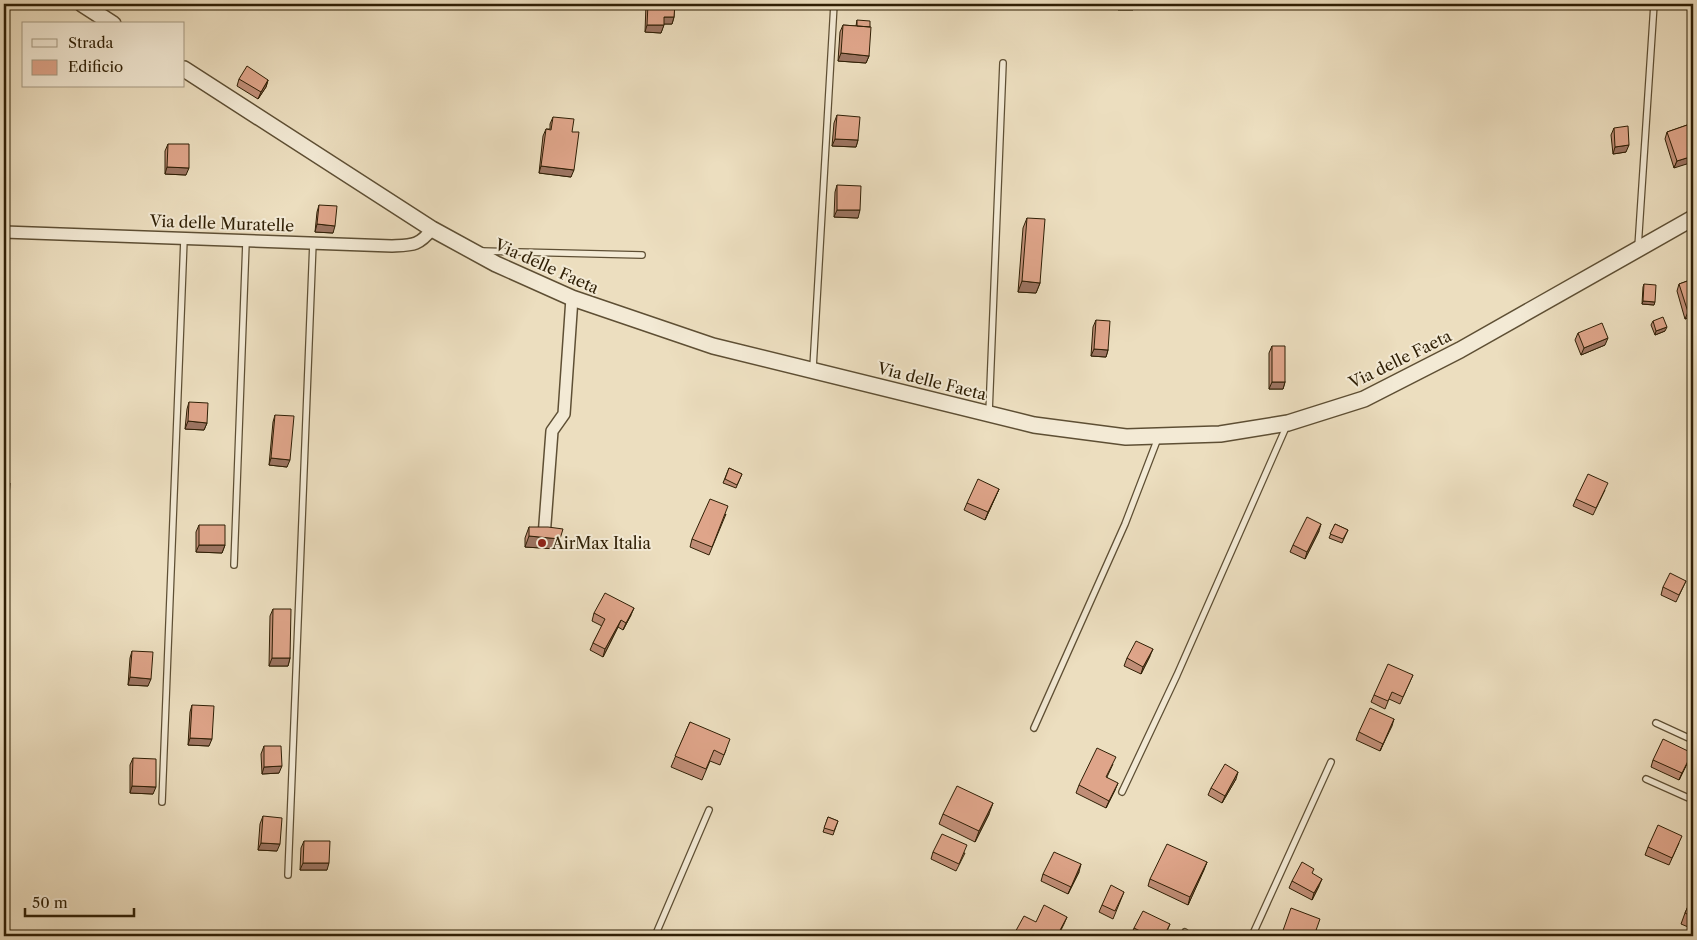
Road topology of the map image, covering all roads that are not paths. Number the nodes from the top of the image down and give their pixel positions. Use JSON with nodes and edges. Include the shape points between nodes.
{"nodes":[{"id":1,"x":82,"y":4,"type":"edge"},
{"id":2,"x":834,"y":4,"type":"edge"},
{"id":3,"x":1654,"y":4,"type":"edge"},
{"id":4,"x":110,"y":22,"type":"edge"},
{"id":5,"x":1003,"y":63,"type":"dead end"},
{"id":6,"x":185,"y":70,"type":"edge"},
{"id":7,"x":1693,"y":218,"type":"edge"},
{"id":8,"x":432,"y":229,"type":"junction"},
{"id":9,"x":4,"y":232,"type":"edge"},
{"id":10,"x":184,"y":239,"type":"junction"},
{"id":11,"x":246,"y":242,"type":"junction"},
{"id":12,"x":313,"y":242,"type":"junction"},
{"id":13,"x":1638,"y":249,"type":"junction"},
{"id":14,"x":472,"y":251,"type":"junction"},
{"id":15,"x":642,"y":256,"type":"dead end"},
{"id":16,"x":572,"y":298,"type":"junction"},
{"id":17,"x":813,"y":370,"type":"junction"},
{"id":18,"x":989,"y":414,"type":"junction"},
{"id":19,"x":1288,"y":423,"type":"junction"},
{"id":20,"x":1159,"y":436,"type":"junction"},
{"id":21,"x":544,"y":537,"type":"edge"},
{"id":22,"x":234,"y":565,"type":"dead end"},
{"id":23,"x":1656,"y":723,"type":"dead end"},
{"id":24,"x":1034,"y":728,"type":"dead end"},
{"id":25,"x":1693,"y":740,"type":"edge"},
{"id":26,"x":1331,"y":762,"type":"dead end"},
{"id":27,"x":1646,"y":779,"type":"dead end"},
{"id":28,"x":1122,"y":792,"type":"dead end"},
{"id":29,"x":1693,"y":800,"type":"edge"},
{"id":30,"x":162,"y":802,"type":"dead end"},
{"id":31,"x":709,"y":810,"type":"dead end"},
{"id":32,"x":288,"y":875,"type":"dead end"},
{"id":33,"x":654,"y":936,"type":"edge"},
{"id":34,"x":1252,"y":936,"type":"edge"}],
"edges":[{"from":1,"to":4,"type":"street"},
{"from":2,"to":17,"type":"lane"},
{"from":3,"to":13,"type":"lane"},
{"from":5,"to":18,"type":"lane"},
{"from":6,"to":8,"type":"street","name":"Via delle Faeta"},
{"from":7,"to":13,"type":"street","name":"Via delle Faeta"},
{"from":8,"to":12,"type":"street","name":"Via delle Muratelle","via":[[423,241],[411,246]]},
{"from":8,"to":14,"type":"street","name":"Via delle Faeta"},
{"from":9,"to":10,"type":"street","name":"Via delle Muratelle"},
{"from":10,"to":11,"type":"street","name":"Via delle Muratelle"},
{"from":10,"to":30,"type":"lane"},
{"from":11,"to":12,"type":"street","name":"Via delle Muratelle"},
{"from":11,"to":22,"type":"lane"},
{"from":12,"to":32,"type":"lane"},
{"from":13,"to":19,"type":"street","name":"Via delle Faeta","via":[[1460,350],[1364,399]]},
{"from":14,"to":15,"type":"lane"},
{"from":14,"to":16,"type":"street","name":"Via delle Faeta"},
{"from":16,"to":17,"type":"street","name":"Via delle Faeta","via":[[713,346]]},
{"from":16,"to":21,"type":"street","via":[[564,414],[552,431]]},
{"from":17,"to":18,"type":"street","name":"Via delle Faeta"},
{"from":18,"to":20,"type":"street","name":"Via delle Faeta","via":[[1034,425],[1126,437]]},
{"from":19,"to":20,"type":"street","name":"Via delle Faeta","via":[[1220,434]]},
{"from":19,"to":28,"type":"lane"},
{"from":20,"to":24,"type":"lane","via":[[1125,524]]},
{"from":23,"to":25,"type":"lane"},
{"from":26,"to":34,"type":"lane"},
{"from":27,"to":29,"type":"lane"},
{"from":31,"to":33,"type":"lane"}]}
